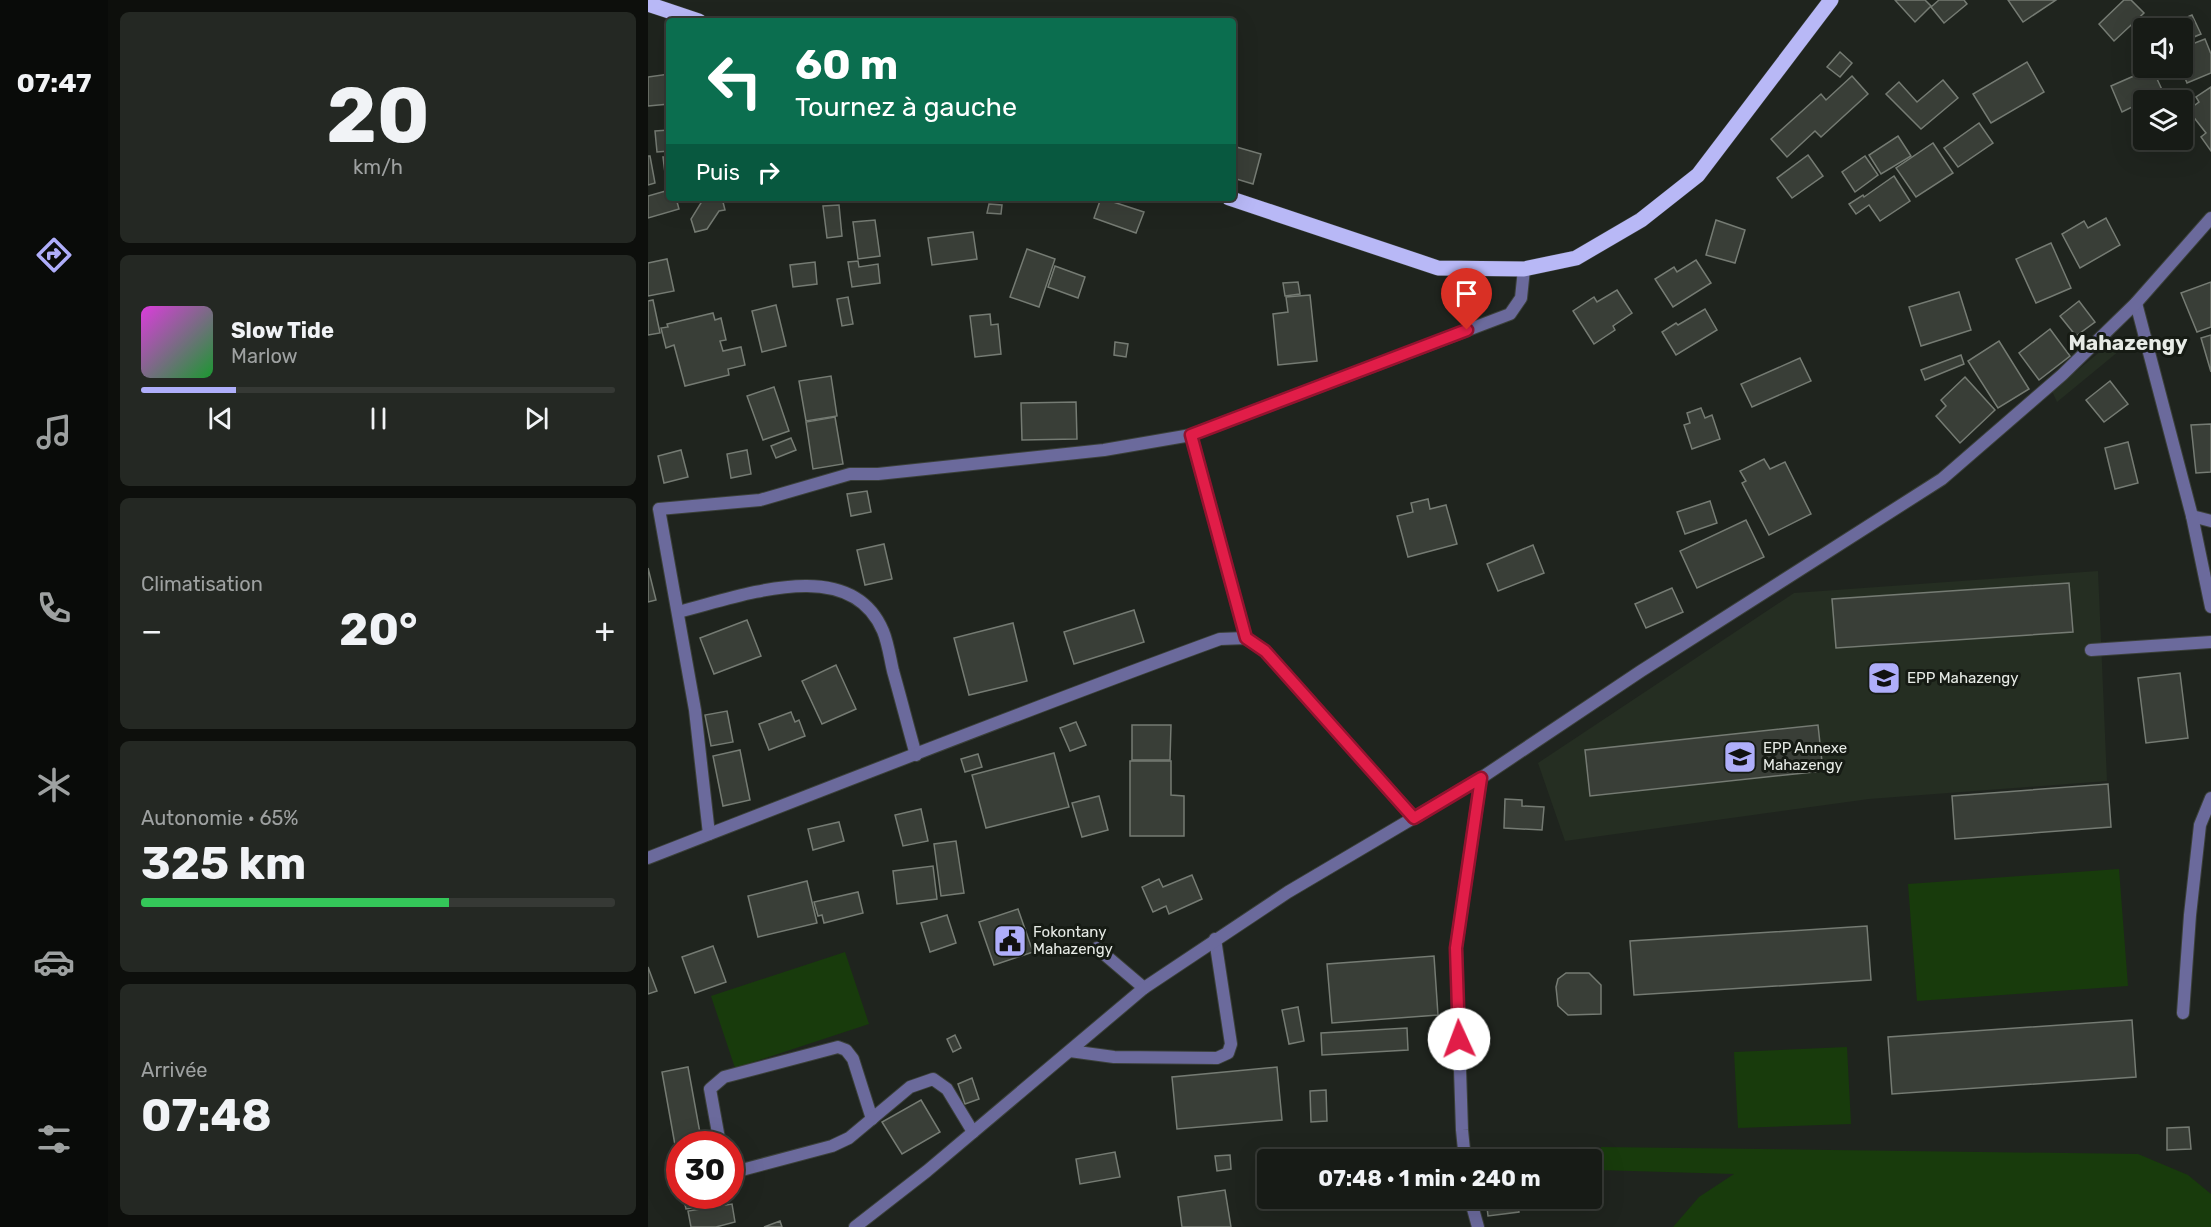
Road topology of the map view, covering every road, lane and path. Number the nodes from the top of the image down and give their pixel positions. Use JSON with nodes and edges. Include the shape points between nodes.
{"nodes":[{"id":1,"x":1831,"y":0,"type":"edge"},
{"id":2,"x":648,"y":4,"type":"edge"},
{"id":3,"x":690,"y":18,"type":"edge"},
{"id":4,"x":1236,"y":200,"type":"edge"},
{"id":5,"x":2211,"y":218,"type":"edge"},
{"id":6,"x":1524,"y":269,"type":"junction"},
{"id":7,"x":2136,"y":303,"type":"junction"},
{"id":8,"x":1191,"y":435,"type":"junction"},
{"id":9,"x":2192,"y":516,"type":"junction"},
{"id":10,"x":2211,"y":521,"type":"edge"},
{"id":11,"x":2211,"y":608,"type":"edge"},
{"id":12,"x":678,"y":612,"type":"junction"},
{"id":13,"x":1246,"y":638,"type":"junction"},
{"id":14,"x":2211,"y":642,"type":"edge"},
{"id":15,"x":2091,"y":650,"type":"dead end"},
{"id":16,"x":916,"y":755,"type":"junction"},
{"id":17,"x":1481,"y":778,"type":"junction"},
{"id":18,"x":2211,"y":798,"type":"edge"},
{"id":19,"x":1414,"y":818,"type":"junction"},
{"id":20,"x":709,"y":834,"type":"junction"},
{"id":21,"x":648,"y":858,"type":"edge"},
{"id":22,"x":1215,"y":939,"type":"junction"},
{"id":23,"x":1096,"y":948,"type":"dead end"},
{"id":24,"x":1144,"y":988,"type":"junction"},
{"id":25,"x":2183,"y":1012,"type":"dead end"},
{"id":26,"x":1070,"y":1051,"type":"junction"},
{"id":27,"x":872,"y":1119,"type":"junction"},
{"id":28,"x":718,"y":1131,"type":"edge"},
{"id":29,"x":973,"y":1132,"type":"junction"},
{"id":30,"x":1464,"y":1149,"type":"edge"},
{"id":31,"x":744,"y":1169,"type":"edge"},
{"id":32,"x":1473,"y":1209,"type":"edge"},
{"id":33,"x":855,"y":1227,"type":"edge"},
{"id":34,"x":1478,"y":1227,"type":"edge"}],
"edges":[{"from":1,"to":6,"type":"main road","via":[[1698,175],[1641,220],[1576,258]]},
{"from":2,"to":3,"type":"main road"},
{"from":4,"to":6,"type":"main road","via":[[1438,268]]},
{"from":5,"to":7,"type":"street"},
{"from":6,"to":8,"type":"street","via":[[1521,298],[1510,314]]},
{"from":7,"to":9,"type":"street"},
{"from":7,"to":17,"type":"street","via":[[2062,375],[1942,479]]},
{"from":8,"to":12,"type":"street","via":[[1104,450],[850,474],[760,500],[659,508]]},
{"from":8,"to":13,"type":"street"},
{"from":9,"to":10,"type":"street"},
{"from":9,"to":11,"type":"street"},
{"from":12,"to":16,"type":"street","via":[[776,588],[814,585],[850,593],[869,609],[883,630]]},
{"from":12,"to":20,"type":"street","via":[[695,710]]},
{"from":13,"to":16,"type":"street","via":[[1220,639]]},
{"from":13,"to":19,"type":"street","via":[[1265,651]]},
{"from":14,"to":15,"type":"street"},
{"from":16,"to":20,"type":"street"},
{"from":17,"to":19,"type":"street"},
{"from":17,"to":30,"type":"street","via":[[1456,948]]},
{"from":18,"to":25,"type":"street","via":[[2200,825]]},
{"from":19,"to":22,"type":"street"},
{"from":20,"to":21,"type":"street"},
{"from":22,"to":24,"type":"street"},
{"from":22,"to":26,"type":"street","via":[[1231,1044],[1228,1053],[1217,1058],[1114,1057]]},
{"from":23,"to":24,"type":"street"},
{"from":24,"to":26,"type":"street"},
{"from":26,"to":29,"type":"street"},
{"from":27,"to":28,"type":"street","via":[[853,1059],[838,1047],[724,1077],[715,1083],[710,1089]]},
{"from":27,"to":29,"type":"street","via":[[910,1087],[933,1079],[947,1089]]},
{"from":27,"to":31,"type":"street","via":[[832,1146]]},
{"from":29,"to":33,"type":"street"},
{"from":32,"to":34,"type":"street"}]}
